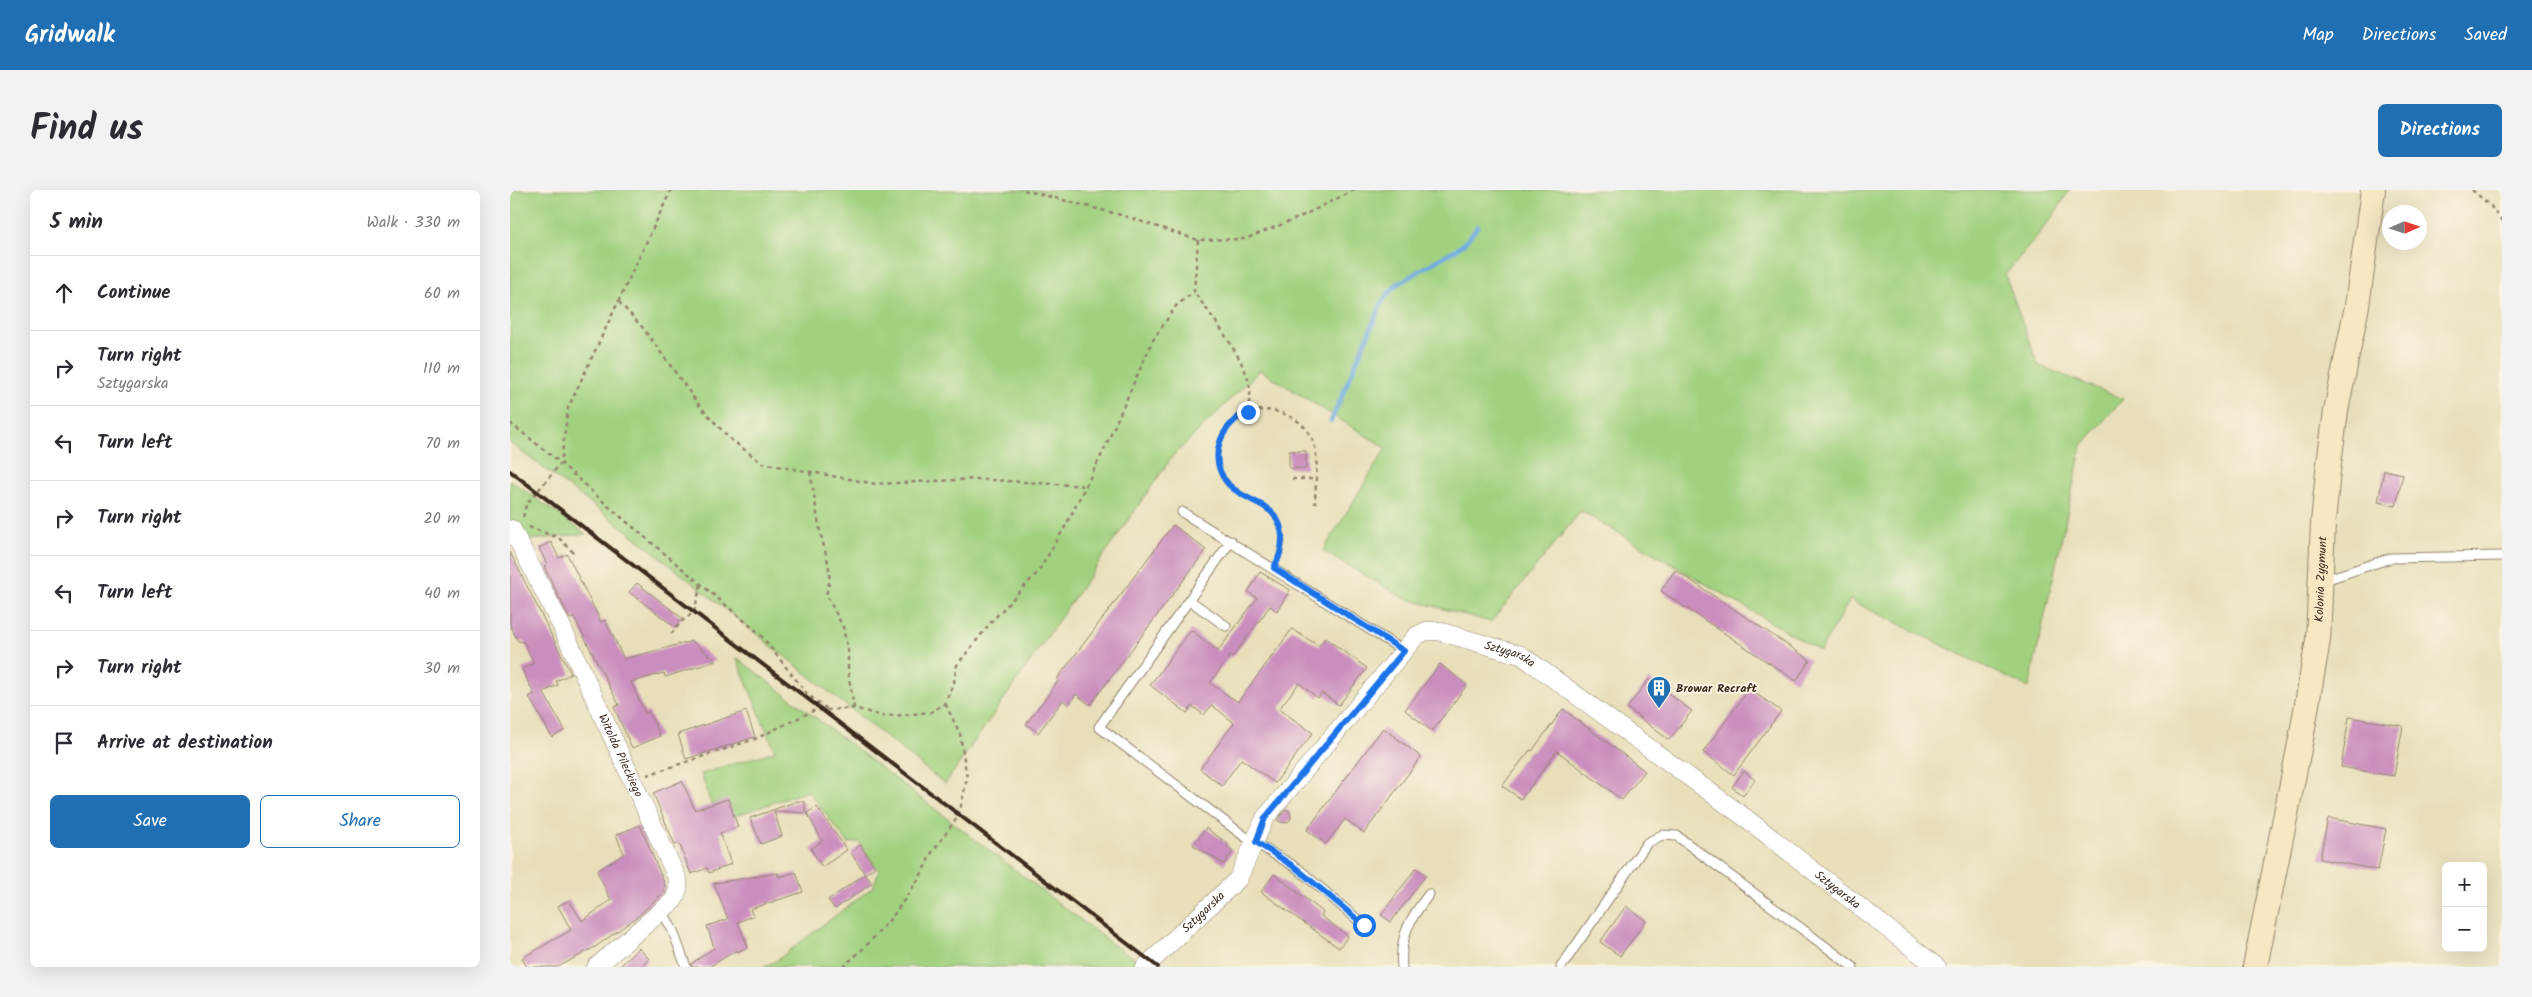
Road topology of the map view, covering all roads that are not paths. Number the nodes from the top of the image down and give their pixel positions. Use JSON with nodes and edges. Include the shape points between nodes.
{"nodes":[{"id":1,"x":2372,"y":190,"type":"edge"},
{"id":2,"x":1182,"y":512,"type":"dead end"},
{"id":3,"x":511,"y":530,"type":"edge"},
{"id":4,"x":1231,"y":541,"type":"junction"},
{"id":5,"x":2502,"y":556,"type":"edge"},
{"id":6,"x":2322,"y":581,"type":"junction"},
{"id":7,"x":1189,"y":600,"type":"junction"},
{"id":8,"x":1226,"y":626,"type":"dead end"},
{"id":9,"x":1404,"y":651,"type":"junction"},
{"id":10,"x":1256,"y":842,"type":"junction"},
{"id":11,"x":1429,"y":894,"type":"dead end"},
{"id":12,"x":662,"y":910,"type":"junction"},
{"id":13,"x":1364,"y":925,"type":"dead end"},
{"id":14,"x":602,"y":965,"type":"edge"},
{"id":15,"x":686,"y":967,"type":"edge"},
{"id":16,"x":1145,"y":967,"type":"edge"},
{"id":17,"x":1402,"y":967,"type":"edge"},
{"id":18,"x":1561,"y":967,"type":"edge"},
{"id":19,"x":1854,"y":967,"type":"edge"},
{"id":20,"x":1937,"y":967,"type":"edge"},
{"id":21,"x":2255,"y":967,"type":"edge"}],
"edges":[{"from":1,"to":6,"type":"street","name":"Kolonia Zygmunt","via":[[2357,306],[2336,410],[2328,470],[2322,523]]},
{"from":2,"to":4,"type":"lane"},
{"from":3,"to":12,"type":"street","name":"Witolda Pileckiego","via":[[561,625],[678,880],[674,900]]},
{"from":4,"to":7,"type":"lane"},
{"from":4,"to":9,"type":"lane"},
{"from":5,"to":6,"type":"lane","via":[[2391,558]]},
{"from":6,"to":21,"type":"street","name":"Kolonia Zygmunt","via":[[2318,640],[2301,739]]},
{"from":7,"to":8,"type":"lane"},
{"from":7,"to":10,"type":"lane","via":[[1099,727]]},
{"from":9,"to":10,"type":"street","name":"Sztygarska","via":[[1265,818]]},
{"from":9,"to":20,"type":"street","name":"Sztygarska","via":[[1416,636],[1426,631],[1438,631],[1521,655],[1747,819]]},
{"from":10,"to":13,"type":"lane","via":[[1296,868]]},
{"from":10,"to":16,"type":"street","name":"Sztygarska","via":[[1238,879]]},
{"from":11,"to":17,"type":"lane","via":[[1410,919],[1404,937]]},
{"from":12,"to":14,"type":"street","name":"Witolda Pileckiego"},
{"from":12,"to":15,"type":"lane","via":[[674,931]]},
{"from":18,"to":19,"type":"lane","via":[[1648,843],[1662,835],[1677,836]]}]}
